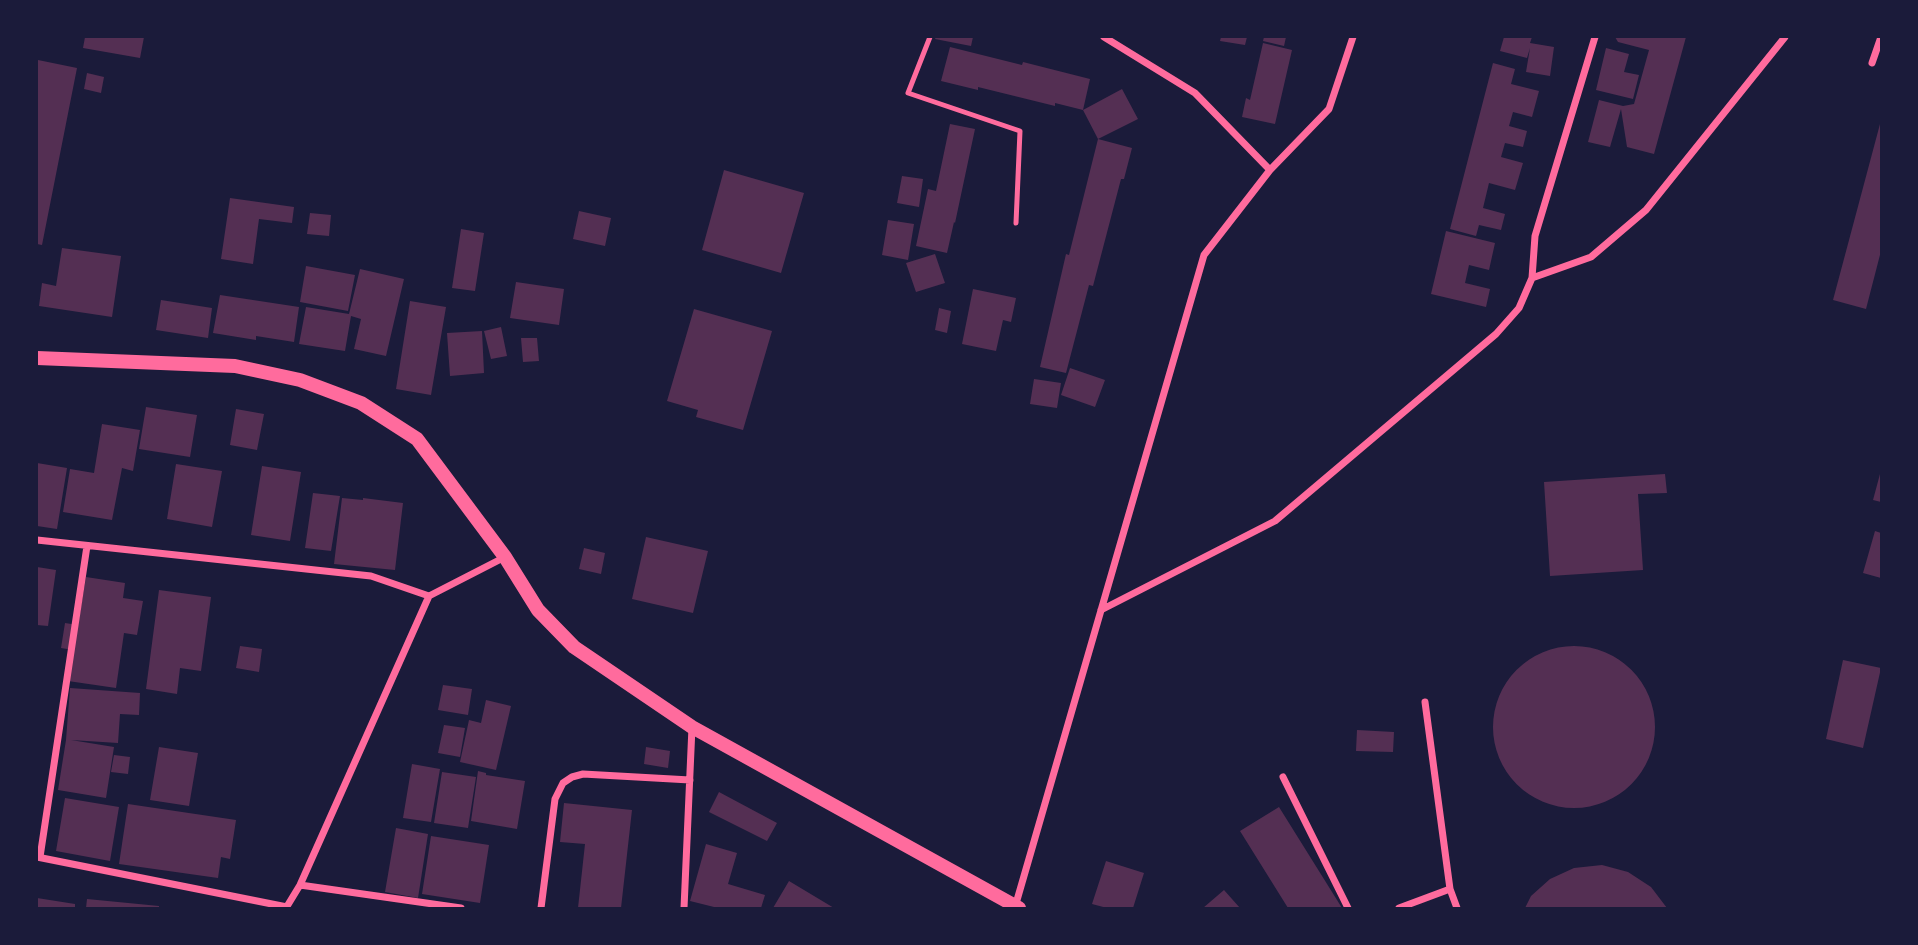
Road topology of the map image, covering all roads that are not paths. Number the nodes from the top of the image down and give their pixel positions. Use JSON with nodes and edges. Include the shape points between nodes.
{"nodes":[{"id":1,"x":930,"y":37,"type":"edge"},
{"id":2,"x":1104,"y":37,"type":"edge"},
{"id":3,"x":1353,"y":37,"type":"edge"},
{"id":4,"x":1595,"y":37,"type":"edge"},
{"id":5,"x":1785,"y":37,"type":"edge"},
{"id":6,"x":1881,"y":37,"type":"edge"},
{"id":7,"x":1872,"y":63,"type":"dead end"},
{"id":8,"x":1270,"y":170,"type":"junction"},
{"id":9,"x":1016,"y":223,"type":"dead end"},
{"id":10,"x":1532,"y":278,"type":"junction"},
{"id":11,"x":37,"y":358,"type":"edge"},
{"id":12,"x":37,"y":540,"type":"edge"},
{"id":13,"x":87,"y":546,"type":"junction"},
{"id":14,"x":505,"y":557,"type":"junction"},
{"id":15,"x":429,"y":596,"type":"junction"},
{"id":16,"x":1101,"y":610,"type":"junction"},
{"id":17,"x":1425,"y":702,"type":"dead end"},
{"id":18,"x":692,"y":727,"type":"junction"},
{"id":19,"x":1283,"y":777,"type":"dead end"},
{"id":20,"x":690,"y":780,"type":"junction"},
{"id":21,"x":38,"y":857,"type":"edge"},
{"id":22,"x":300,"y":885,"type":"junction"},
{"id":23,"x":1450,"y":889,"type":"junction"},
{"id":24,"x":1016,"y":907,"type":"edge"},
{"id":25,"x":286,"y":908,"type":"edge"},
{"id":26,"x":461,"y":908,"type":"edge"},
{"id":27,"x":541,"y":908,"type":"edge"},
{"id":28,"x":684,"y":908,"type":"edge"},
{"id":29,"x":1348,"y":908,"type":"edge"},
{"id":30,"x":1399,"y":908,"type":"edge"},
{"id":31,"x":1457,"y":908,"type":"edge"}],
"edges":[{"from":1,"to":9,"type":"lane","via":[[908,93],[1020,131]]},
{"from":2,"to":8,"type":"street","via":[[1195,93]]},
{"from":3,"to":8,"type":"street","via":[[1329,109]]},
{"from":4,"to":10,"type":"street","via":[[1535,236]]},
{"from":5,"to":10,"type":"street","via":[[1646,210],[1591,257]]},
{"from":6,"to":7,"type":"street"},
{"from":8,"to":16,"type":"street","via":[[1203,255]]},
{"from":10,"to":16,"type":"street","via":[[1519,308],[1496,334],[1275,521]]},
{"from":11,"to":14,"type":"main road","via":[[235,366],[300,380],[361,403],[417,439]]},
{"from":12,"to":13,"type":"street"},
{"from":13,"to":15,"type":"street","via":[[371,576]]},
{"from":13,"to":21,"type":"street"},
{"from":14,"to":15,"type":"street"},
{"from":14,"to":18,"type":"main road","via":[[538,610],[574,647]]},
{"from":15,"to":22,"type":"street"},
{"from":16,"to":24,"type":"street"},
{"from":17,"to":23,"type":"street"},
{"from":18,"to":20,"type":"street"},
{"from":18,"to":24,"type":"main road"},
{"from":19,"to":29,"type":"street"},
{"from":20,"to":27,"type":"street","via":[[583,774],[563,783],[555,799]]},
{"from":20,"to":28,"type":"street"},
{"from":21,"to":25,"type":"street"},
{"from":22,"to":25,"type":"street"},
{"from":22,"to":26,"type":"street"},
{"from":23,"to":30,"type":"street"},
{"from":23,"to":31,"type":"street"}]}
